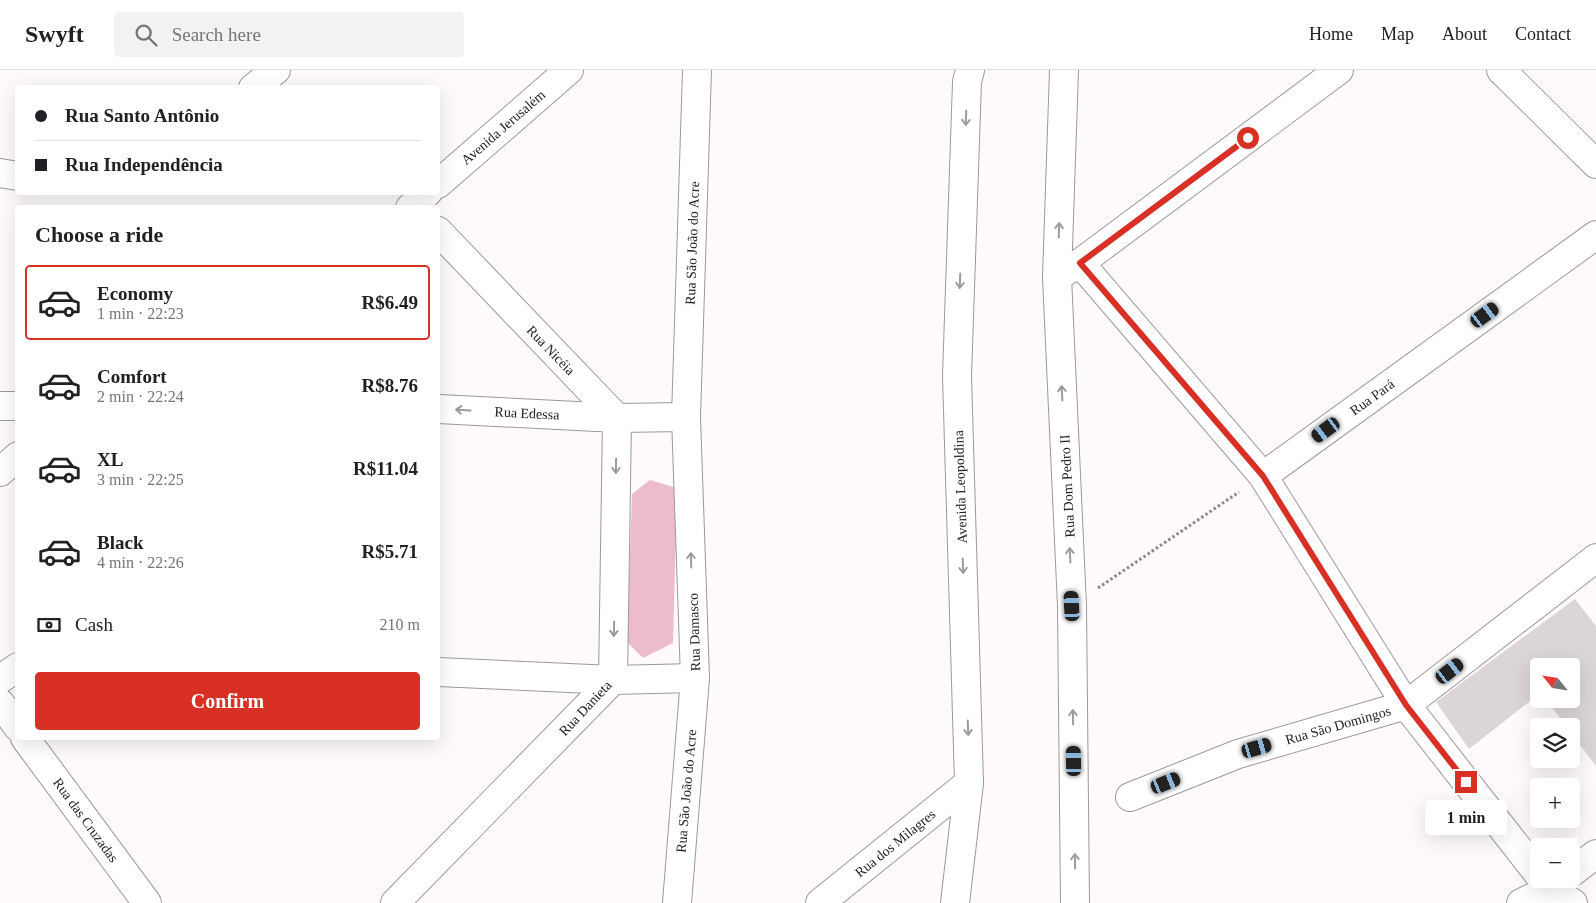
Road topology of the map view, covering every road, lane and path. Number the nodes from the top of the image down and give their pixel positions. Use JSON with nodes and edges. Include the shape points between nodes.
{"nodes":[{"id":1,"x":276,"y":70,"type":"edge"},
{"id":2,"x":569,"y":70,"type":"edge"},
{"id":3,"x":697,"y":70,"type":"edge"},
{"id":4,"x":970,"y":70,"type":"edge"},
{"id":5,"x":1064,"y":70,"type":"edge"},
{"id":6,"x":1339,"y":70,"type":"edge"},
{"id":7,"x":1501,"y":70,"type":"edge"},
{"id":8,"x":257,"y":85,"type":"edge"},
{"id":9,"x":1596,"y":164,"type":"edge"},
{"id":10,"x":0,"y":172,"type":"edge"},
{"id":11,"x":15,"y":175,"type":"edge"},
{"id":12,"x":440,"y":182,"type":"edge"},
{"id":13,"x":440,"y":234,"type":"edge"},
{"id":14,"x":1596,"y":235,"type":"edge"},
{"id":15,"x":1080,"y":263,"type":"junction"},
{"id":16,"x":1057,"y":277,"type":"junction"},
{"id":17,"x":0,"y":406,"type":"edge"},
{"id":18,"x":15,"y":406,"type":"edge"},
{"id":19,"x":440,"y":409,"type":"edge"},
{"id":20,"x":686,"y":417,"type":"junction"},
{"id":21,"x":617,"y":418,"type":"junction"},
{"id":22,"x":15,"y":459,"type":"edge"},
{"id":23,"x":0,"y":472,"type":"edge"},
{"id":24,"x":1263,"y":476,"type":"junction"},
{"id":25,"x":1596,"y":558,"type":"edge"},
{"id":26,"x":1072,"y":606,"type":"junction"},
{"id":27,"x":15,"y":669,"type":"edge"},
{"id":28,"x":440,"y":672,"type":"edge"},
{"id":29,"x":695,"y":678,"type":"junction"},
{"id":30,"x":0,"y":679,"type":"edge"},
{"id":31,"x":613,"y":680,"type":"junction"},
{"id":32,"x":0,"y":703,"type":"edge"},
{"id":33,"x":1406,"y":705,"type":"junction"},
{"id":34,"x":15,"y":723,"type":"edge"},
{"id":35,"x":26,"y":740,"type":"edge"},
{"id":36,"x":969,"y":783,"type":"junction"},
{"id":37,"x":1130,"y":797,"type":"dead end"},
{"id":38,"x":1530,"y":852,"type":"edge"},
{"id":39,"x":1596,"y":854,"type":"edge"},
{"id":40,"x":1580,"y":863,"type":"edge"},
{"id":41,"x":1541,"y":888,"type":"edge"},
{"id":42,"x":1560,"y":888,"type":"edge"},
{"id":43,"x":146,"y":903,"type":"edge"},
{"id":44,"x":395,"y":903,"type":"edge"},
{"id":45,"x":677,"y":903,"type":"edge"},
{"id":46,"x":820,"y":903,"type":"edge"},
{"id":47,"x":955,"y":903,"type":"edge"},
{"id":48,"x":1075,"y":903,"type":"edge"},
{"id":49,"x":1521,"y":903,"type":"edge"},
{"id":50,"x":1573,"y":903,"type":"edge"}],
"edges":[{"from":1,"to":8,"type":"street"},
{"from":2,"to":12,"type":"street","name":"Avenida Jerusalém"},
{"from":3,"to":20,"type":"street","name":"Rua São João do Acre"},
{"from":4,"to":36,"type":"street","name":"Avenida Leopoldina","one_way":true,"via":[[957,376]]},
{"from":16,"to":5,"type":"street","name":"Rua Dom Pedro II","one_way":true},
{"from":6,"to":15,"type":"street"},
{"from":7,"to":9,"type":"street"},
{"from":10,"to":11,"type":"street"},
{"from":13,"to":21,"type":"street","name":"Rua Nicéia"},
{"from":14,"to":24,"type":"street","name":"Rua Pará"},
{"from":15,"to":16,"type":"street"},
{"from":15,"to":24,"type":"street"},
{"from":26,"to":16,"type":"street","name":"Rua Dom Pedro II","one_way":true},
{"from":17,"to":18,"type":"street"},
{"from":21,"to":19,"type":"street","name":"Rua Edessa","one_way":true},
{"from":20,"to":21,"type":"street"},
{"from":29,"to":20,"type":"street","name":"Rua Damasco","one_way":true},
{"from":21,"to":31,"type":"street","name":"Rua Danieta","one_way":true},
{"from":22,"to":23,"type":"street"},
{"from":24,"to":26,"type":"path"},
{"from":24,"to":33,"type":"street"},
{"from":25,"to":33,"type":"street","name":"Rua São Domingos"},
{"from":48,"to":26,"type":"street","name":"Rua Dom Pedro II","one_way":true},
{"from":27,"to":30,"type":"street"},
{"from":28,"to":31,"type":"street","name":"Rua Damasco"},
{"from":29,"to":31,"type":"street","name":"Rua Damasco"},
{"from":29,"to":45,"type":"street","name":"Rua São João do Acre"},
{"from":31,"to":44,"type":"street","name":"Rua Danieta"},
{"from":32,"to":34,"type":"street"},
{"from":33,"to":37,"type":"street","name":"Rua São Domingos","via":[[1238,754]]},
{"from":33,"to":38,"type":"street"},
{"from":35,"to":43,"type":"street","name":"Rua das Cruzadas"},
{"from":36,"to":46,"type":"street","name":"Rua dos Milagres"},
{"from":36,"to":47,"type":"street","name":"Avenida Leopoldina"},
{"from":39,"to":40,"type":"street"},
{"from":41,"to":49,"type":"street"},
{"from":42,"to":50,"type":"street"}]}
